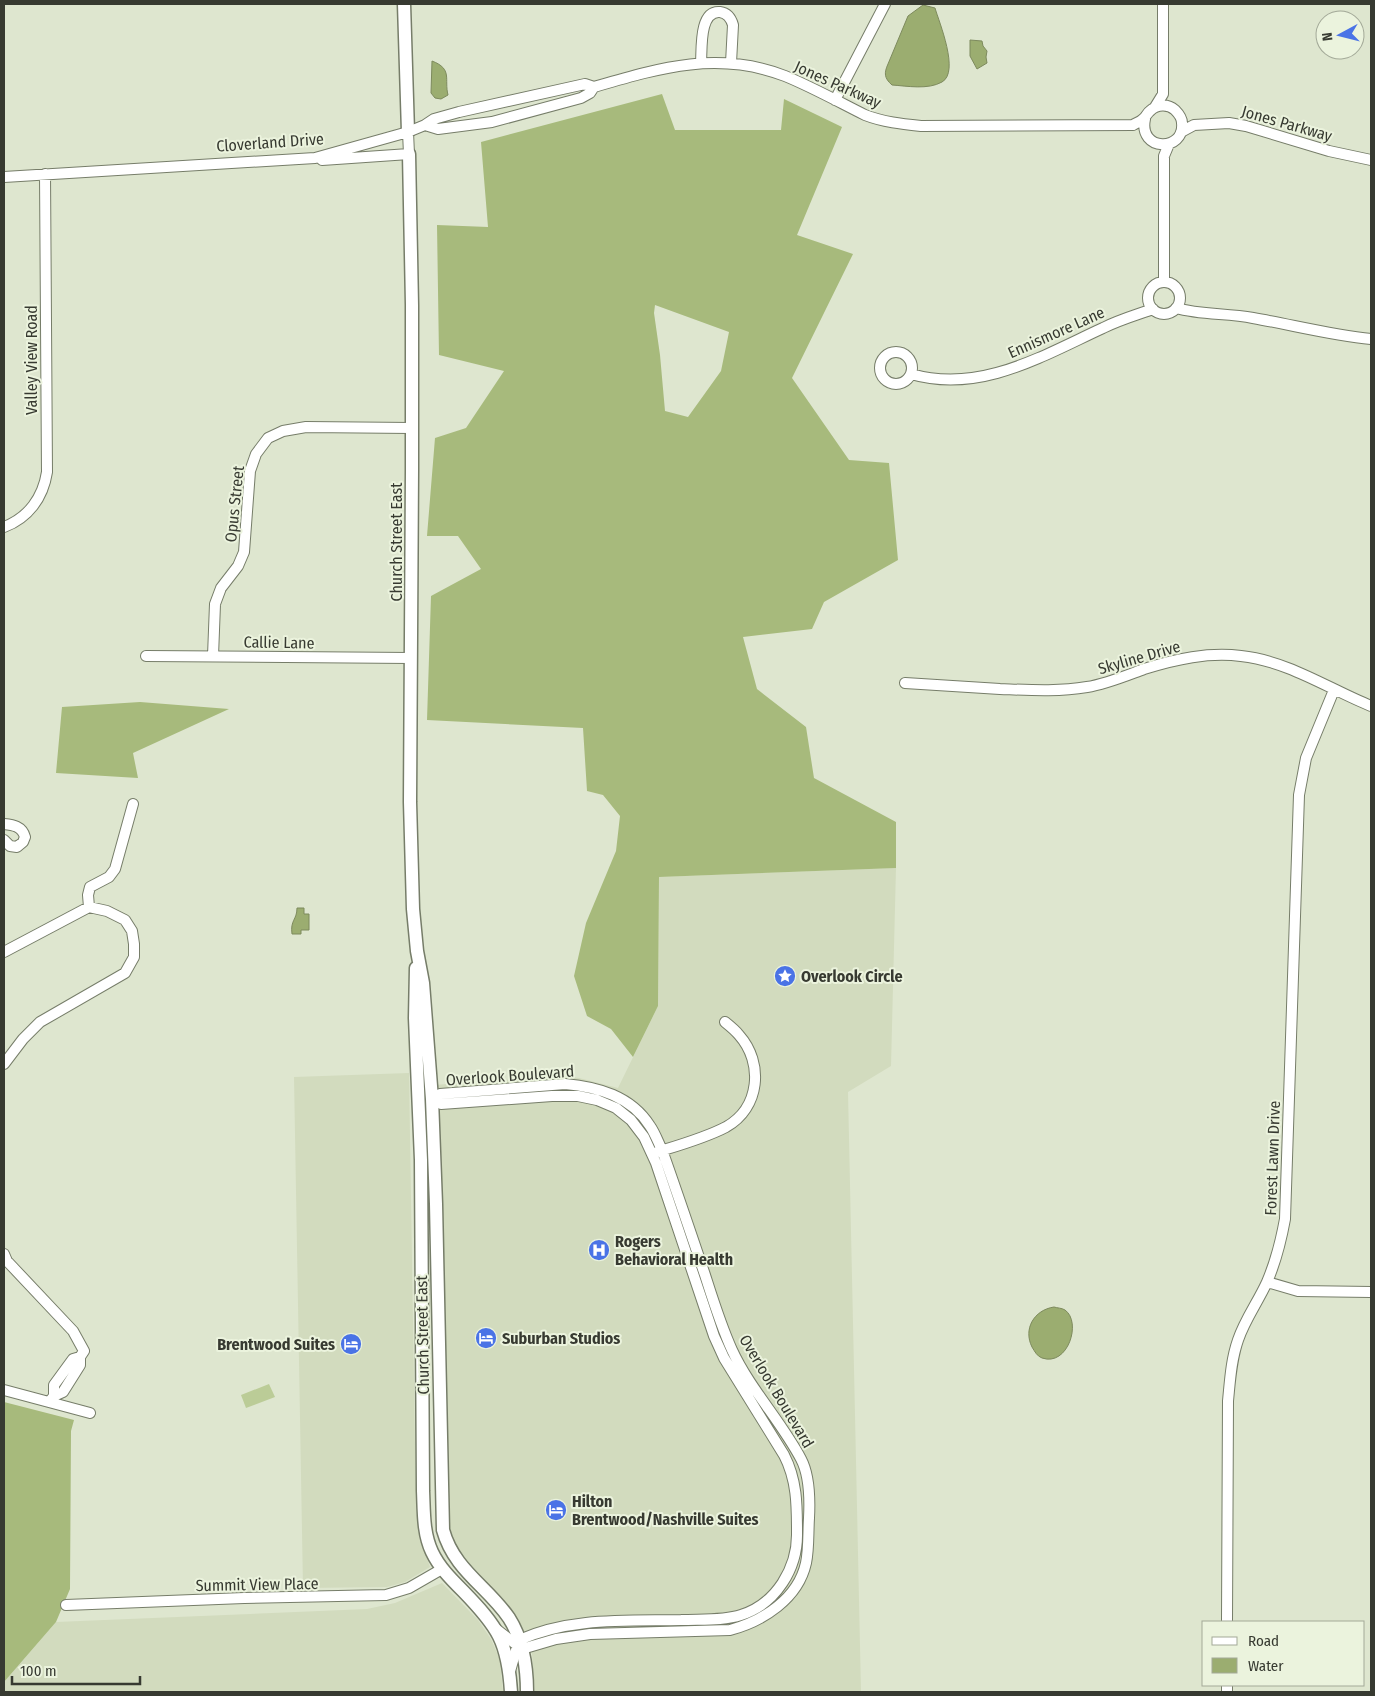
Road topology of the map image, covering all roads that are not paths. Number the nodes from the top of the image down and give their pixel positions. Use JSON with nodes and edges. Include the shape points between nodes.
{"nodes":[{"id":1,"x":404,"y":4,"type":"edge"},
{"id":2,"x":885,"y":4,"type":"edge"},
{"id":3,"x":1163,"y":4,"type":"edge"},
{"id":4,"x":701,"y":63,"type":"junction"},
{"id":5,"x":731,"y":63,"type":"junction"},
{"id":6,"x":594,"y":87,"type":"junction"},
{"id":7,"x":1163,"y":94,"type":"junction"},
{"id":8,"x":836,"y":100,"type":"junction"},
{"id":9,"x":1171,"y":107,"type":"junction"},
{"id":10,"x":1155,"y":108,"type":"junction"},
{"id":11,"x":1145,"y":118,"type":"junction"},
{"id":12,"x":1181,"y":119,"type":"junction"},
{"id":13,"x":426,"y":125,"type":"junction"},
{"id":14,"x":1133,"y":125,"type":"junction"},
{"id":15,"x":1194,"y":125,"type":"junction"},
{"id":16,"x":408,"y":132,"type":"junction"},
{"id":17,"x":1181,"y":132,"type":"junction"},
{"id":18,"x":1146,"y":134,"type":"junction"},
{"id":19,"x":1157,"y":144,"type":"junction"},
{"id":20,"x":1169,"y":144,"type":"junction"},
{"id":21,"x":409,"y":154,"type":"junction"},
{"id":22,"x":1164,"y":156,"type":"junction"},
{"id":23,"x":303,"y":159,"type":"junction"},
{"id":24,"x":1371,"y":160,"type":"edge"},
{"id":25,"x":45,"y":174,"type":"junction"},
{"id":26,"x":4,"y":177,"type":"edge"},
{"id":27,"x":1164,"y":282,"type":"junction"},
{"id":28,"x":1176,"y":308,"type":"junction"},
{"id":29,"x":1153,"y":309,"type":"junction"},
{"id":30,"x":1371,"y":339,"type":"edge"},
{"id":31,"x":910,"y":374,"type":"dead end"},
{"id":32,"x":412,"y":428,"type":"junction"},
{"id":33,"x":4,"y":527,"type":"edge"},
{"id":34,"x":146,"y":656,"type":"dead end"},
{"id":35,"x":213,"y":656,"type":"junction"},
{"id":36,"x":411,"y":658,"type":"junction"},
{"id":37,"x":905,"y":684,"type":"dead end"},
{"id":38,"x":1334,"y":690,"type":"junction"},
{"id":39,"x":1371,"y":706,"type":"edge"},
{"id":40,"x":133,"y":804,"type":"dead end"},
{"id":41,"x":4,"y":824,"type":"edge"},
{"id":42,"x":4,"y":840,"type":"edge"},
{"id":43,"x":89,"y":907,"type":"junction"},
{"id":44,"x":417,"y":951,"type":"junction"},
{"id":45,"x":4,"y":952,"type":"edge"},
{"id":46,"x":725,"y":1022,"type":"dead end"},
{"id":47,"x":4,"y":1064,"type":"edge"},
{"id":48,"x":434,"y":1099,"type":"junction"},
{"id":49,"x":662,"y":1150,"type":"junction"},
{"id":50,"x":651,"y":1153,"type":"junction"},
{"id":51,"x":4,"y":1254,"type":"edge"},
{"id":52,"x":1267,"y":1282,"type":"junction"},
{"id":53,"x":1371,"y":1292,"type":"edge"},
{"id":54,"x":4,"y":1390,"type":"edge"},
{"id":55,"x":52,"y":1399,"type":"junction"},
{"id":56,"x":90,"y":1413,"type":"dead end"},
{"id":57,"x":442,"y":1569,"type":"junction"},
{"id":58,"x":66,"y":1605,"type":"dead end"},
{"id":59,"x":1227,"y":1621,"type":"edge"},
{"id":60,"x":496,"y":1629,"type":"junction"},
{"id":61,"x":520,"y":1645,"type":"junction"},
{"id":62,"x":510,"y":1671,"type":"junction"},
{"id":63,"x":511,"y":1692,"type":"edge"},
{"id":64,"x":527,"y":1692,"type":"edge"}],
"edges":[{"from":1,"to":16,"type":"main road"},
{"from":2,"to":8,"type":"street"},
{"from":3,"to":7,"type":"street"},
{"from":4,"to":5,"type":"street","name":"Jones Parkway"},
{"from":4,"to":5,"type":"street","via":[[704,24],[708,16],[716,12],[726,14],[732,21]]},
{"from":4,"to":6,"type":"street","name":"Jones Parkway","via":[[654,70]]},
{"from":5,"to":8,"type":"street","name":"Jones Parkway","via":[[785,76]]},
{"from":6,"to":13,"type":"street","name":"Jones Parkway","via":[[586,84],[507,100],[434,119]]},
{"from":6,"to":13,"type":"street","name":"Jones Parkway","via":[[581,98],[498,121],[438,129]]},
{"from":7,"to":9,"type":"street"},
{"from":7,"to":10,"type":"street"},
{"from":8,"to":14,"type":"street","name":"Jones Parkway","via":[[876,119],[921,126]]},
{"from":9,"to":10,"type":"street"},
{"from":9,"to":12,"type":"street"},
{"from":10,"to":11,"type":"street"},
{"from":11,"to":14,"type":"street","name":"Jones Parkway"},
{"from":11,"to":18,"type":"street"},
{"from":12,"to":15,"type":"street","name":"Jones Parkway"},
{"from":12,"to":17,"type":"street"},
{"from":13,"to":16,"type":"street","name":"Jones Parkway"},
{"from":14,"to":18,"type":"street"},
{"from":15,"to":17,"type":"street","name":"Jones Parkway"},
{"from":15,"to":24,"type":"street","name":"Jones Parkway","via":[[1229,123],[1246,126]]},
{"from":16,"to":21,"type":"street","name":"Church Street East"},
{"from":16,"to":23,"type":"street","name":"Cloverland Drive"},
{"from":17,"to":20,"type":"street"},
{"from":18,"to":19,"type":"street"},
{"from":19,"to":20,"type":"street"},
{"from":19,"to":22,"type":"street"},
{"from":20,"to":22,"type":"street"},
{"from":21,"to":23,"type":"street","via":[[344,160]]},
{"from":21,"to":32,"type":"main road","name":"Church Street East"},
{"from":22,"to":27,"type":"street"},
{"from":23,"to":25,"type":"street","name":"Cloverland Drive"},
{"from":25,"to":26,"type":"street","name":"Cloverland Drive"},
{"from":25,"to":33,"type":"street","name":"Valley View Road","via":[[47,472],[35,504],[20,519]]},
{"from":27,"to":28,"type":"street","via":[[1171,283],[1178,291],[1180,301]]},
{"from":27,"to":29,"type":"street","via":[[1156,284],[1149,292]]},
{"from":28,"to":29,"type":"street","via":[[1164,314]]},
{"from":28,"to":30,"type":"street"},
{"from":29,"to":31,"type":"street","name":"Ennismore Lane","via":[[999,372],[949,380]]},
{"from":32,"to":35,"type":"street","name":"Opus Street","via":[[306,427],[282,431],[268,438],[256,454],[250,471],[244,552],[221,588],[215,604]]},
{"from":32,"to":36,"type":"main road","name":"Church Street East"},
{"from":34,"to":35,"type":"street","name":"Callie Lane"},
{"from":35,"to":36,"type":"street","name":"Callie Lane"},
{"from":36,"to":44,"type":"main road","name":"Church Street East","via":[[410,802]]},
{"from":37,"to":38,"type":"street","name":"Skyline Drive","via":[[1066,690],[1107,682],[1173,660],[1222,654],[1281,665]]},
{"from":38,"to":39,"type":"street","name":"Skyline Drive"},
{"from":38,"to":52,"type":"street","name":"Forest Lawn Drive","via":[[1306,758],[1299,795],[1286,1205],[1280,1247]]},
{"from":40,"to":43,"type":"street","via":[[115,869],[109,877],[90,887]]},
{"from":41,"to":42,"type":"street","via":[[17,827],[25,837],[17,847]]},
{"from":43,"to":45,"type":"street"},
{"from":43,"to":47,"type":"street","via":[[126,920],[134,944],[132,963],[119,978],[40,1022]]},
{"from":44,"to":48,"type":"main road","name":"Church Street East"},
{"from":44,"to":57,"type":"main road","name":"Church Street East","via":[[414,985],[421,1160],[424,1512],[427,1539]]},
{"from":46,"to":49,"type":"street","via":[[739,1034],[754,1060],[756,1082],[751,1099],[742,1114],[726,1127]]},
{"from":48,"to":49,"type":"street","name":"Overlook Boulevard","via":[[440,1094],[553,1085],[584,1086],[607,1092],[634,1107],[650,1125]]},
{"from":48,"to":50,"type":"street","name":"Overlook Boulevard","via":[[441,1104],[560,1096],[597,1100],[616,1108],[631,1120],[644,1136]]},
{"from":48,"to":61,"type":"main road","name":"Church Street East","via":[[443,1530],[455,1559],[508,1618]]},
{"from":49,"to":50,"type":"street"},
{"from":49,"to":61,"type":"street","name":"Overlook Boulevard","via":[[732,1350],[801,1460],[807,1477],[806,1564],[782,1603],[745,1626],[730,1630],[571,1636]]},
{"from":50,"to":61,"type":"street","name":"Overlook Boulevard","via":[[714,1336],[792,1472],[797,1494],[798,1541],[795,1556],[780,1586],[767,1600],[742,1615],[597,1622],[557,1628]]},
{"from":51,"to":55,"type":"street","via":[[73,1331],[84,1351],[73,1359],[54,1385]]},
{"from":52,"to":53,"type":"street","via":[[1298,1291]]},
{"from":52,"to":59,"type":"street","name":"Forest Lawn Drive","via":[[1240,1335],[1230,1378]]},
{"from":54,"to":55,"type":"street"},
{"from":55,"to":56,"type":"street"},
{"from":57,"to":58,"type":"street","name":"Summit View Place","via":[[404,1590],[386,1595]]},
{"from":57,"to":60,"type":"main road","name":"Church Street East"},
{"from":60,"to":61,"type":"street"},
{"from":60,"to":62,"type":"main road","name":"Church Street East"},
{"from":61,"to":62,"type":"street"},
{"from":61,"to":64,"type":"main road","name":"Church Street East"},
{"from":62,"to":63,"type":"main road","name":"Church Street East"}]}
